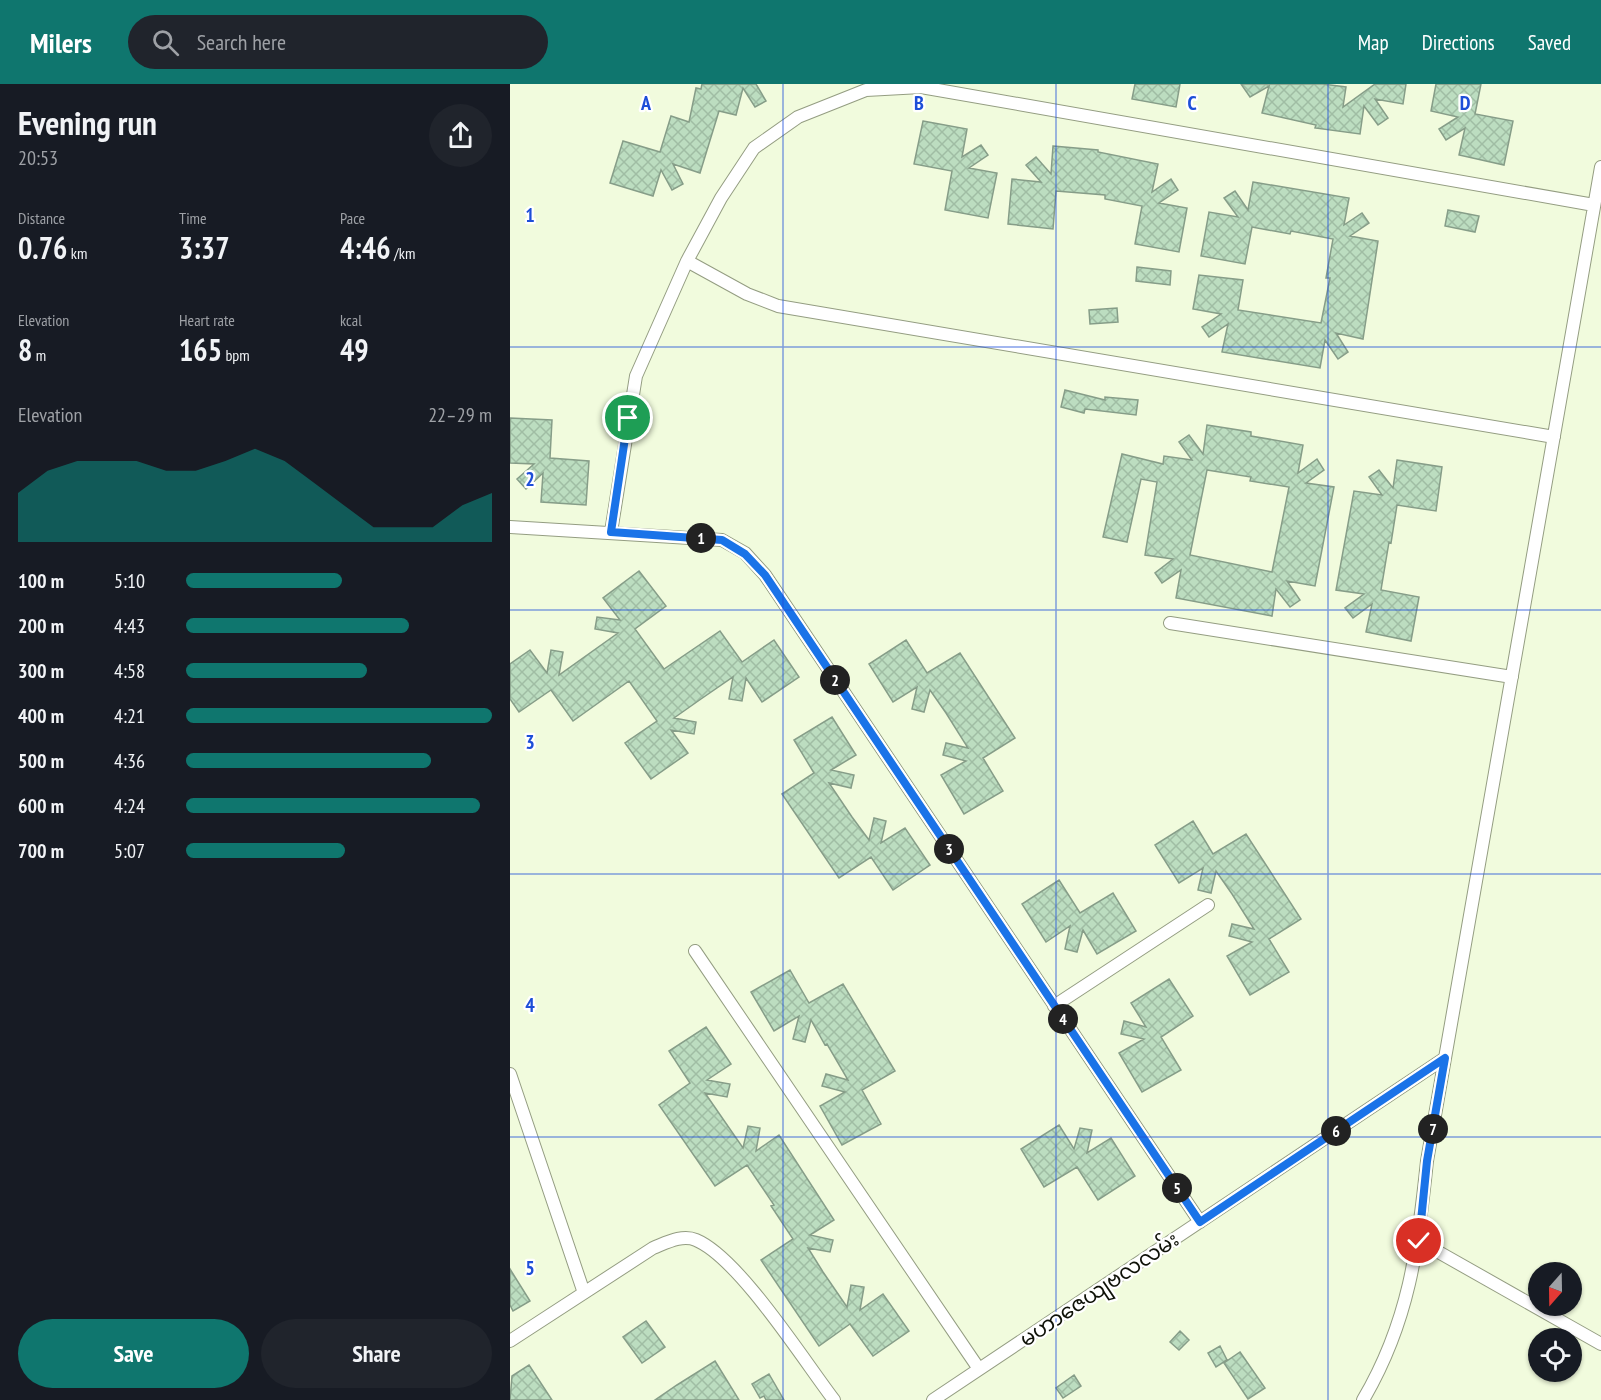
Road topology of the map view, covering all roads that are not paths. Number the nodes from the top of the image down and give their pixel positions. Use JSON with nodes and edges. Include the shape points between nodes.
{"nodes":[{"id":1,"x":843,"y":84,"type":"edge"},
{"id":2,"x":844,"y":99,"type":"junction"},
{"id":3,"x":1601,"y":167,"type":"edge"},
{"id":4,"x":1594,"y":205,"type":"junction"},
{"id":5,"x":687,"y":261,"type":"junction"},
{"id":6,"x":1554,"y":437,"type":"junction"},
{"id":7,"x":510,"y":527,"type":"edge"},
{"id":8,"x":611,"y":532,"type":"junction"},
{"id":9,"x":1170,"y":623,"type":"dead end"},
{"id":10,"x":1512,"y":677,"type":"junction"},
{"id":11,"x":1208,"y":905,"type":"dead end"},
{"id":12,"x":695,"y":951,"type":"dead end"},
{"id":13,"x":1054,"y":1006,"type":"junction"},
{"id":14,"x":1445,"y":1058,"type":"junction"},
{"id":15,"x":510,"y":1074,"type":"edge"},
{"id":16,"x":1200,"y":1222,"type":"junction"},
{"id":17,"x":1419,"y":1241,"type":"junction"},
{"id":18,"x":584,"y":1293,"type":"junction"},
{"id":19,"x":510,"y":1341,"type":"edge"},
{"id":20,"x":1601,"y":1344,"type":"edge"},
{"id":21,"x":979,"y":1369,"type":"junction"},
{"id":22,"x":834,"y":1400,"type":"edge"},
{"id":23,"x":933,"y":1400,"type":"edge"},
{"id":24,"x":1363,"y":1400,"type":"edge"}],
"edges":[{"from":1,"to":2,"type":"street"},
{"from":2,"to":4,"type":"street","via":[[866,90],[921,87]]},
{"from":2,"to":5,"type":"street","via":[[798,117],[754,148]]},
{"from":3,"to":4,"type":"street"},
{"from":4,"to":6,"type":"street"},
{"from":5,"to":6,"type":"street","via":[[778,306]]},
{"from":5,"to":8,"type":"street","via":[[636,375]]},
{"from":6,"to":10,"type":"street"},
{"from":7,"to":8,"type":"street"},
{"from":8,"to":13,"type":"street","via":[[722,540],[745,554],[765,575]]},
{"from":9,"to":10,"type":"street"},
{"from":10,"to":14,"type":"street"},
{"from":11,"to":13,"type":"street"},
{"from":12,"to":21,"type":"street"},
{"from":13,"to":16,"type":"street"},
{"from":14,"to":16,"type":"street","name":"မဟာဇေယျဗလလမ်း"},
{"from":14,"to":17,"type":"street","via":[[1427,1161]]},
{"from":15,"to":18,"type":"street"},
{"from":16,"to":21,"type":"street","name":"မဟာဇေယျဗလလမ်း"},
{"from":17,"to":20,"type":"street"},
{"from":17,"to":24,"type":"street","via":[[1411,1286],[1379,1372]]},
{"from":18,"to":19,"type":"street"},
{"from":18,"to":22,"type":"street","via":[[653,1248],[676,1239],[695,1240],[718,1254],[744,1280]]},
{"from":21,"to":23,"type":"street","name":"မဟာဇေယျဗလလမ်း"}]}
